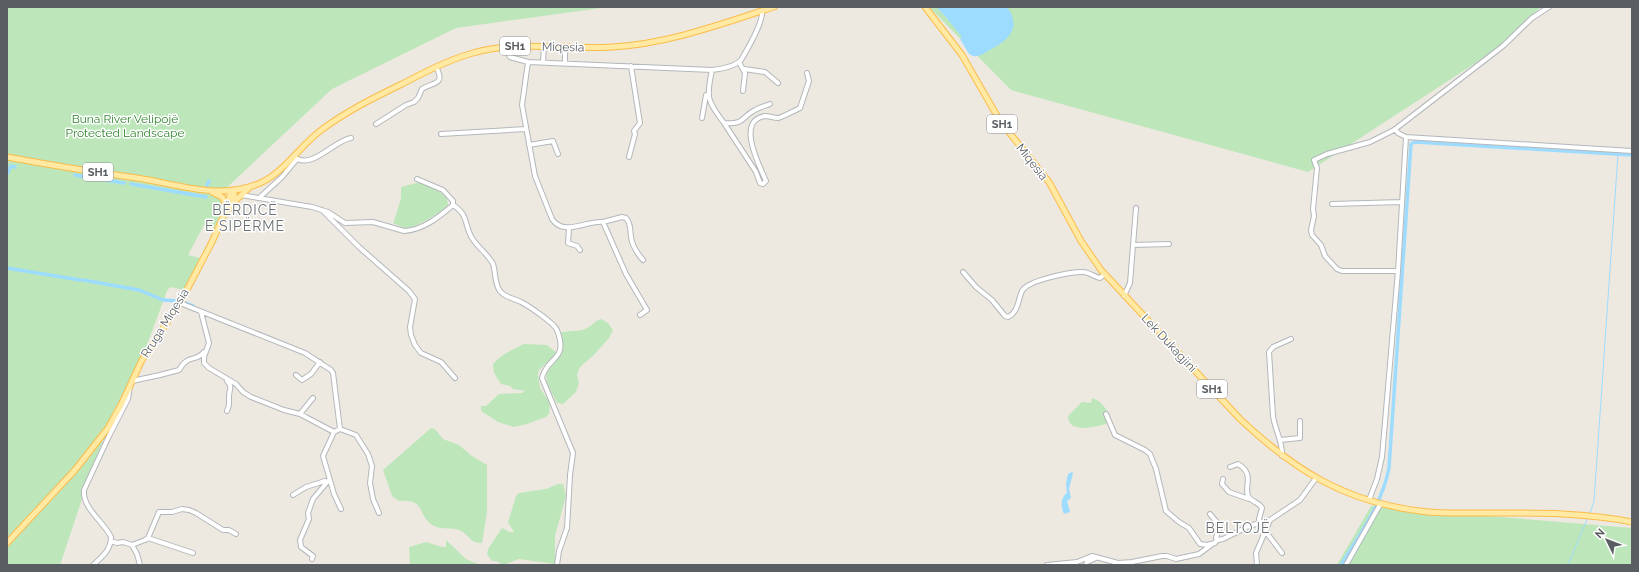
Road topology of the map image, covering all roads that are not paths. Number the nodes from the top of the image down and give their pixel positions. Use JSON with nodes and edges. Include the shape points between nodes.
{"nodes":[{"id":1,"x":774,"y":7,"type":"edge"},
{"id":2,"x":924,"y":7,"type":"edge"},
{"id":3,"x":1549,"y":7,"type":"edge"},
{"id":4,"x":762,"y":11,"type":"junction"},
{"id":5,"x":505,"y":46,"type":"junction"},
{"id":6,"x":544,"y":46,"type":"junction"},
{"id":7,"x":565,"y":47,"type":"junction"},
{"id":8,"x":528,"y":62,"type":"junction"},
{"id":9,"x":543,"y":62,"type":"junction"},
{"id":10,"x":739,"y":62,"type":"junction"},
{"id":11,"x":565,"y":63,"type":"junction"},
{"id":12,"x":631,"y":66,"type":"junction"},
{"id":13,"x":436,"y":67,"type":"junction"},
{"id":14,"x":744,"y":69,"type":"junction"},
{"id":15,"x":712,"y":70,"type":"junction"},
{"id":16,"x":807,"y":73,"type":"dead end"},
{"id":17,"x":778,"y":83,"type":"dead end"},
{"id":18,"x":708,"y":90,"type":"junction"},
{"id":19,"x":743,"y":91,"type":"dead end"},
{"id":20,"x":770,"y":104,"type":"dead end"},
{"id":21,"x":702,"y":118,"type":"dead end"},
{"id":22,"x":724,"y":123,"type":"junction"},
{"id":23,"x":376,"y":124,"type":"dead end"},
{"id":24,"x":1396,"y":128,"type":"junction"},
{"id":25,"x":526,"y":129,"type":"junction"},
{"id":26,"x":441,"y":134,"type":"dead end"},
{"id":27,"x":1406,"y":137,"type":"junction"},
{"id":28,"x":351,"y":138,"type":"dead end"},
{"id":29,"x":530,"y":145,"type":"junction"},
{"id":30,"x":1632,"y":151,"type":"edge"},
{"id":31,"x":558,"y":154,"type":"dead end"},
{"id":32,"x":629,"y":157,"type":"dead end"},
{"id":33,"x":295,"y":158,"type":"junction"},
{"id":34,"x":7,"y":159,"type":"edge"},
{"id":35,"x":417,"y":179,"type":"dead end"},
{"id":36,"x":252,"y":186,"type":"junction"},
{"id":37,"x":232,"y":190,"type":"junction"},
{"id":38,"x":209,"y":191,"type":"junction"},
{"id":39,"x":240,"y":195,"type":"junction"},
{"id":40,"x":258,"y":198,"type":"junction"},
{"id":41,"x":1402,"y":202,"type":"junction"},
{"id":42,"x":1332,"y":204,"type":"dead end"},
{"id":43,"x":453,"y":205,"type":"junction"},
{"id":44,"x":229,"y":208,"type":"junction"},
{"id":45,"x":1136,"y":208,"type":"dead end"},
{"id":46,"x":322,"y":210,"type":"junction"},
{"id":47,"x":603,"y":222,"type":"junction"},
{"id":48,"x":569,"y":228,"type":"junction"},
{"id":49,"x":1082,"y":241,"type":"joint"},
{"id":50,"x":1169,"y":244,"type":"dead end"},
{"id":51,"x":1133,"y":245,"type":"junction"},
{"id":52,"x":580,"y":250,"type":"dead end"},
{"id":53,"x":643,"y":260,"type":"dead end"},
{"id":54,"x":1398,"y":271,"type":"junction"},
{"id":55,"x":963,"y":272,"type":"dead end"},
{"id":56,"x":1105,"y":274,"type":"junction"},
{"id":57,"x":1124,"y":296,"type":"junction"},
{"id":58,"x":181,"y":300,"type":"junction"},
{"id":59,"x":201,"y":312,"type":"junction"},
{"id":60,"x":640,"y":315,"type":"dead end"},
{"id":61,"x":1291,"y":339,"type":"dead end"},
{"id":62,"x":206,"y":350,"type":"junction"},
{"id":63,"x":320,"y":362,"type":"junction"},
{"id":64,"x":296,"y":375,"type":"dead end"},
{"id":65,"x":222,"y":376,"type":"junction"},
{"id":66,"x":454,"y":378,"type":"dead end"},
{"id":67,"x":131,"y":383,"type":"junction"},
{"id":68,"x":313,"y":398,"type":"dead end"},
{"id":69,"x":227,"y":411,"type":"dead end"},
{"id":70,"x":300,"y":414,"type":"junction"},
{"id":71,"x":1106,"y":414,"type":"dead end"},
{"id":72,"x":1300,"y":421,"type":"dead end"},
{"id":73,"x":340,"y":429,"type":"junction"},
{"id":74,"x":334,"y":432,"type":"junction"},
{"id":75,"x":1280,"y":440,"type":"junction"},
{"id":76,"x":1282,"y":456,"type":"junction"},
{"id":77,"x":1230,"y":467,"type":"dead end"},
{"id":78,"x":1316,"y":478,"type":"junction"},
{"id":79,"x":1223,"y":479,"type":"dead end"},
{"id":80,"x":328,"y":480,"type":"junction"},
{"id":81,"x":293,"y":495,"type":"dead end"},
{"id":82,"x":1249,"y":498,"type":"junction"},
{"id":83,"x":1370,"y":500,"type":"junction"},
{"id":84,"x":1380,"y":503,"type":"junction"},
{"id":85,"x":341,"y":509,"type":"dead end"},
{"id":86,"x":379,"y":513,"type":"dead end"},
{"id":87,"x":1210,"y":514,"type":"dead end"},
{"id":88,"x":1270,"y":520,"type":"junction"},
{"id":89,"x":1632,"y":522,"type":"edge"},
{"id":90,"x":1260,"y":523,"type":"junction"},
{"id":91,"x":1266,"y":532,"type":"junction"},
{"id":92,"x":236,"y":534,"type":"dead end"},
{"id":93,"x":148,"y":538,"type":"junction"},
{"id":94,"x":111,"y":541,"type":"junction"},
{"id":95,"x":1216,"y":541,"type":"junction"},
{"id":96,"x":7,"y":543,"type":"edge"},
{"id":97,"x":132,"y":545,"type":"junction"},
{"id":98,"x":193,"y":553,"type":"dead end"},
{"id":99,"x":1282,"y":553,"type":"dead end"},
{"id":100,"x":1096,"y":558,"type":"junction"},
{"id":101,"x":312,"y":559,"type":"dead end"},
{"id":102,"x":1176,"y":559,"type":"junction"},
{"id":103,"x":1103,"y":562,"type":"edge"},
{"id":104,"x":1123,"y":564,"type":"edge"},
{"id":105,"x":93,"y":565,"type":"edge"},
{"id":106,"x":140,"y":565,"type":"edge"},
{"id":107,"x":557,"y":565,"type":"edge"},
{"id":108,"x":1047,"y":565,"type":"edge"},
{"id":109,"x":1086,"y":565,"type":"edge"},
{"id":110,"x":1177,"y":565,"type":"edge"},
{"id":111,"x":1257,"y":565,"type":"edge"},
{"id":112,"x":1346,"y":565,"type":"edge"}],
"edges":[{"from":1,"to":4,"type":"main road","name":"Miqesia","number":"SH1"},
{"from":2,"to":49,"type":"main road","name":"Miqesia","number":"SH1","via":[[962,55],[1000,121],[1049,182]]},
{"from":3,"to":24,"type":"street"},
{"from":4,"to":7,"type":"main road","name":"Miqesia","number":"SH1","via":[[687,35],[644,44]]},
{"from":4,"to":10,"type":"street"},
{"from":5,"to":6,"type":"main road","name":"Miqesia","number":"SH1"},
{"from":5,"to":8,"type":"street","via":[[510,57]]},
{"from":5,"to":13,"type":"main road","name":"Miqesia","number":"SH1","via":[[470,54]]},
{"from":6,"to":7,"type":"main road","name":"Miqesia","number":"SH1"},
{"from":6,"to":9,"type":"street"},
{"from":7,"to":11,"type":"street"},
{"from":8,"to":9,"type":"street"},
{"from":8,"to":25,"type":"street","via":[[522,102]]},
{"from":9,"to":11,"type":"street"},
{"from":10,"to":14,"type":"street"},
{"from":10,"to":15,"type":"street"},
{"from":11,"to":12,"type":"street"},
{"from":12,"to":15,"type":"street"},
{"from":12,"to":32,"type":"street","via":[[640,123],[634,131]]},
{"from":13,"to":23,"type":"street","via":[[440,78],[433,85],[422,89],[414,102]]},
{"from":13,"to":33,"type":"main road","name":"Miqesia","number":"SH1","via":[[338,118],[307,142]]},
{"from":14,"to":17,"type":"street","via":[[765,72]]},
{"from":14,"to":19,"type":"street"},
{"from":15,"to":18,"type":"street"},
{"from":16,"to":22,"type":"street","via":[[809,81],[800,108],[779,118],[759,118],[752,127],[752,148],[766,181],[764,184],[760,183],[756,172]]},
{"from":18,"to":21,"type":"street"},
{"from":18,"to":22,"type":"street","via":[[709,101]]},
{"from":20,"to":22,"type":"street","via":[[754,110],[738,122]]},
{"from":24,"to":27,"type":"street","via":[[1398,133]]},
{"from":24,"to":54,"type":"street","via":[[1370,142],[1314,160],[1317,168],[1311,230],[1313,237],[1321,245],[1323,254],[1339,270]]},
{"from":25,"to":26,"type":"street"},
{"from":25,"to":29,"type":"street"},
{"from":27,"to":30,"type":"street"},
{"from":27,"to":41,"type":"street"},
{"from":28,"to":33,"type":"street","via":[[343,140],[318,156],[303,161]]},
{"from":29,"to":31,"type":"street","via":[[552,141]]},
{"from":29,"to":48,"type":"street","via":[[536,176],[552,219],[555,223]]},
{"from":33,"to":36,"type":"main road","name":"Miqesia","number":"SH1","via":[[267,180]]},
{"from":33,"to":40,"type":"street","via":[[282,177]]},
{"from":34,"to":38,"type":"main road","number":"SH1"},
{"from":35,"to":43,"type":"street","via":[[443,190],[453,201]]},
{"from":36,"to":37,"type":"main road","number":"SH1"},
{"from":36,"to":39,"type":"main road"},
{"from":37,"to":38,"type":"main road","number":"SH1"},
{"from":37,"to":44,"type":"main road","name":"Rruga Miqesia"},
{"from":38,"to":44,"type":"main road","via":[[222,197]]},
{"from":39,"to":40,"type":"street"},
{"from":39,"to":44,"type":"main road"},
{"from":40,"to":46,"type":"street"},
{"from":41,"to":42,"type":"street"},
{"from":41,"to":54,"type":"street"},
{"from":43,"to":46,"type":"street","via":[[437,218],[416,229],[404,231],[381,223],[345,223]]},
{"from":43,"to":107,"type":"street","via":[[463,213],[472,238],[489,257],[500,290],[505,296],[528,306],[556,328],[559,337],[560,353],[546,367],[542,378],[573,453],[567,528]]},
{"from":44,"to":58,"type":"main road","name":"Rruga Miqesia"},
{"from":45,"to":51,"type":"street"},
{"from":46,"to":66,"type":"street","via":[[416,299],[410,327],[415,345],[421,353],[441,362]]},
{"from":47,"to":48,"type":"street"},
{"from":47,"to":53,"type":"street","via":[[626,218],[629,221],[634,248]]},
{"from":47,"to":60,"type":"street","via":[[626,274],[647,310]]},
{"from":48,"to":52,"type":"street","via":[[568,243]]},
{"from":49,"to":56,"type":"main road","name":"Lek Dukagjini","number":"SH1"},
{"from":50,"to":51,"type":"street"},
{"from":51,"to":57,"type":"street","via":[[1130,283]]},
{"from":54,"to":83,"type":"street","via":[[1382,457]]},
{"from":55,"to":56,"type":"street","via":[[1008,317],[1014,312],[1022,292],[1028,285],[1060,275],[1083,272],[1100,278]]},
{"from":56,"to":57,"type":"main road","name":"Lek Dukagjini","number":"SH1"},
{"from":57,"to":76,"type":"main road","name":"Lek Dukagjini","number":"SH1","via":[[1240,419]]},
{"from":58,"to":59,"type":"street"},
{"from":58,"to":67,"type":"main road","name":"Rruga Miqesia","via":[[146,353]]},
{"from":59,"to":62,"type":"street","via":[[209,343]]},
{"from":59,"to":63,"type":"street","via":[[305,353]]},
{"from":61,"to":75,"type":"street","via":[[1273,347],[1269,352],[1273,416]]},
{"from":62,"to":65,"type":"street","via":[[204,363]]},
{"from":62,"to":67,"type":"street","via":[[199,357],[189,358],[179,370]]},
{"from":63,"to":64,"type":"street","via":[[311,374],[302,380]]},
{"from":63,"to":73,"type":"street","via":[[333,373]]},
{"from":65,"to":69,"type":"street","via":[[231,385]]},
{"from":65,"to":70,"type":"street","via":[[251,397]]},
{"from":67,"to":94,"type":"street","via":[[128,399],[84,490],[87,503],[109,533]]},
{"from":67,"to":96,"type":"main road","name":"Rruga Miqesia","via":[[117,412],[76,470]]},
{"from":68,"to":70,"type":"street"},
{"from":70,"to":74,"type":"street"},
{"from":71,"to":95,"type":"street","via":[[1115,435],[1145,450],[1152,457],[1166,510],[1189,528],[1200,544]]},
{"from":72,"to":75,"type":"street","via":[[1300,438]]},
{"from":73,"to":74,"type":"street"},
{"from":73,"to":86,"type":"street","via":[[356,435],[368,454],[372,466],[370,483]]},
{"from":74,"to":80,"type":"street","via":[[324,453]]},
{"from":75,"to":76,"type":"street"},
{"from":76,"to":78,"type":"main road","name":"Lek Dukagjini","number":"SH1"},
{"from":77,"to":82,"type":"street","via":[[1238,464],[1245,471]]},
{"from":78,"to":83,"type":"main road","name":"Lek Dukagjini","number":"SH1","via":[[1347,493]]},
{"from":78,"to":88,"type":"street","via":[[1300,500]]},
{"from":79,"to":82,"type":"street","via":[[1222,484],[1229,492]]},
{"from":80,"to":81,"type":"street","via":[[306,487]]},
{"from":80,"to":85,"type":"street"},
{"from":80,"to":101,"type":"street","via":[[313,499],[308,513],[309,519],[300,540],[302,547],[313,556]]},
{"from":82,"to":90,"type":"street","via":[[1262,508]]},
{"from":83,"to":84,"type":"main road","number":"SH1"},
{"from":84,"to":89,"type":"main road","number":"SH1","via":[[1420,512],[1585,514]]},
{"from":84,"to":112,"type":"street"},
{"from":87,"to":95,"type":"street","via":[[1220,526]]},
{"from":88,"to":90,"type":"street"},
{"from":88,"to":91,"type":"street"},
{"from":90,"to":95,"type":"street"},
{"from":91,"to":99,"type":"street"},
{"from":91,"to":111,"type":"street","via":[[1256,553]]},
{"from":92,"to":93,"type":"street","via":[[220,528],[196,513],[182,509],[159,512]]},
{"from":93,"to":97,"type":"street"},
{"from":93,"to":98,"type":"street"},
{"from":94,"to":97,"type":"street"},
{"from":94,"to":105,"type":"street","via":[[106,552]]},
{"from":95,"to":102,"type":"street","via":[[1200,554]]},
{"from":97,"to":106,"type":"street"},
{"from":100,"to":103,"type":"street"},
{"from":100,"to":108,"type":"street"},
{"from":100,"to":109,"type":"street"},
{"from":102,"to":104,"type":"street","via":[[1162,556]]},
{"from":102,"to":110,"type":"street"},
{"from":103,"to":104,"type":"street"}]}
